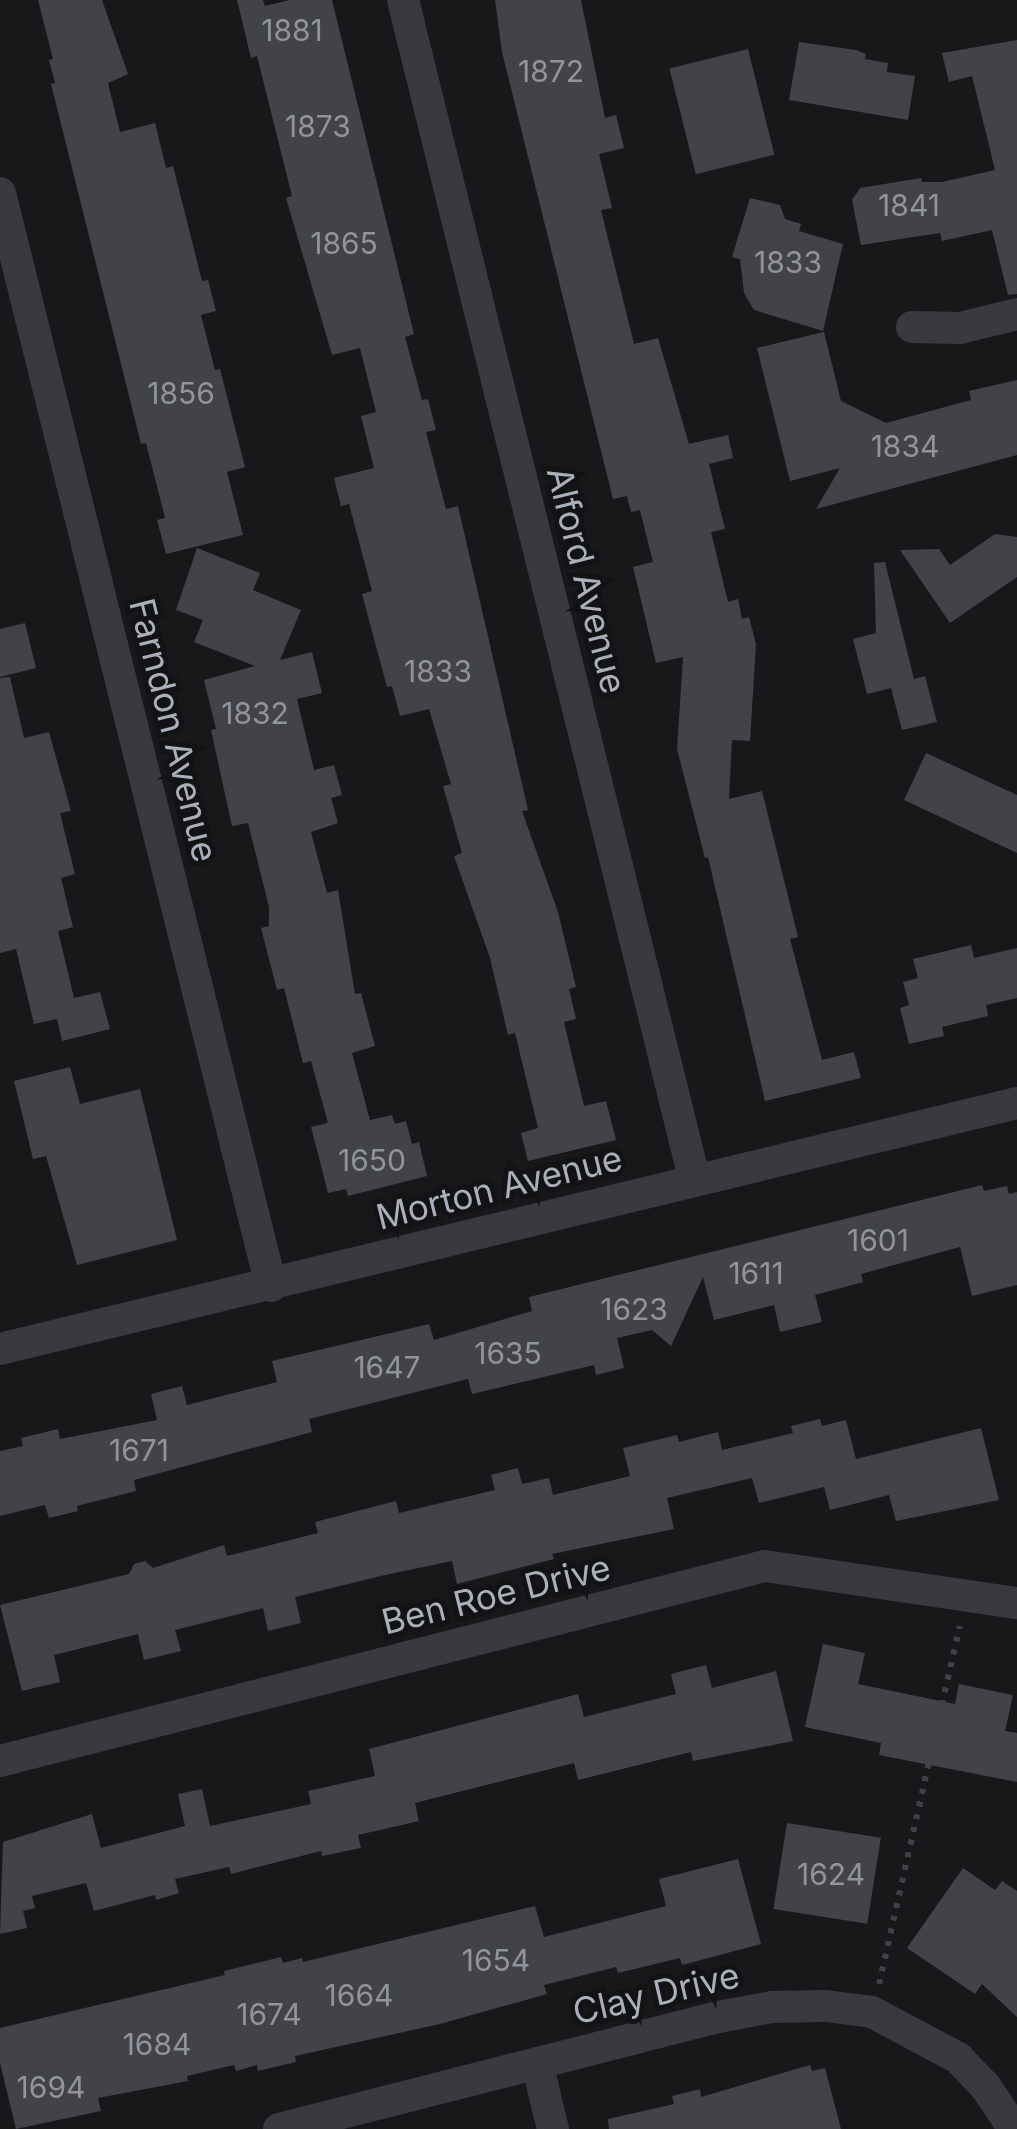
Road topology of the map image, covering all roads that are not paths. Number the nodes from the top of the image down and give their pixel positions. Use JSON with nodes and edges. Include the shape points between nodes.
{"nodes":[{"id":1,"x":403,"y":0,"type":"edge"},
{"id":2,"x":0,"y":193,"type":"edge"},
{"id":3,"x":1017,"y":314,"type":"edge"},
{"id":4,"x":912,"y":327,"type":"dead end"},
{"id":5,"x":1017,"y":1103,"type":"edge"},
{"id":6,"x":694,"y":1178,"type":"junction"},
{"id":7,"x":271,"y":1286,"type":"junction"},
{"id":8,"x":0,"y":1349,"type":"edge"},
{"id":9,"x":1017,"y":1603,"type":"edge"},
{"id":10,"x":0,"y":1761,"type":"edge"},
{"id":11,"x":537,"y":2063,"type":"junction"},
{"id":12,"x":279,"y":2129,"type":"edge"},
{"id":13,"x":553,"y":2129,"type":"edge"},
{"id":14,"x":1014,"y":2129,"type":"edge"}],
"edges":[{"from":1,"to":6,"type":"street","name":"Alford Avenue"},
{"from":2,"to":7,"type":"street","name":"Farndon Avenue"},
{"from":3,"to":4,"type":"street","via":[[960,328]]},
{"from":5,"to":6,"type":"street","name":"Morton Avenue"},
{"from":6,"to":7,"type":"street","name":"Morton Avenue"},
{"from":7,"to":8,"type":"street","name":"Morton Avenue"},
{"from":9,"to":10,"type":"street","name":"Ben Roe Drive","via":[[765,1566]]},
{"from":11,"to":12,"type":"street","name":"Clay Drive"},
{"from":11,"to":13,"type":"street"},
{"from":11,"to":14,"type":"street","name":"Clay Drive","via":[[772,2007],[872,2012],[958,2058]]}]}
